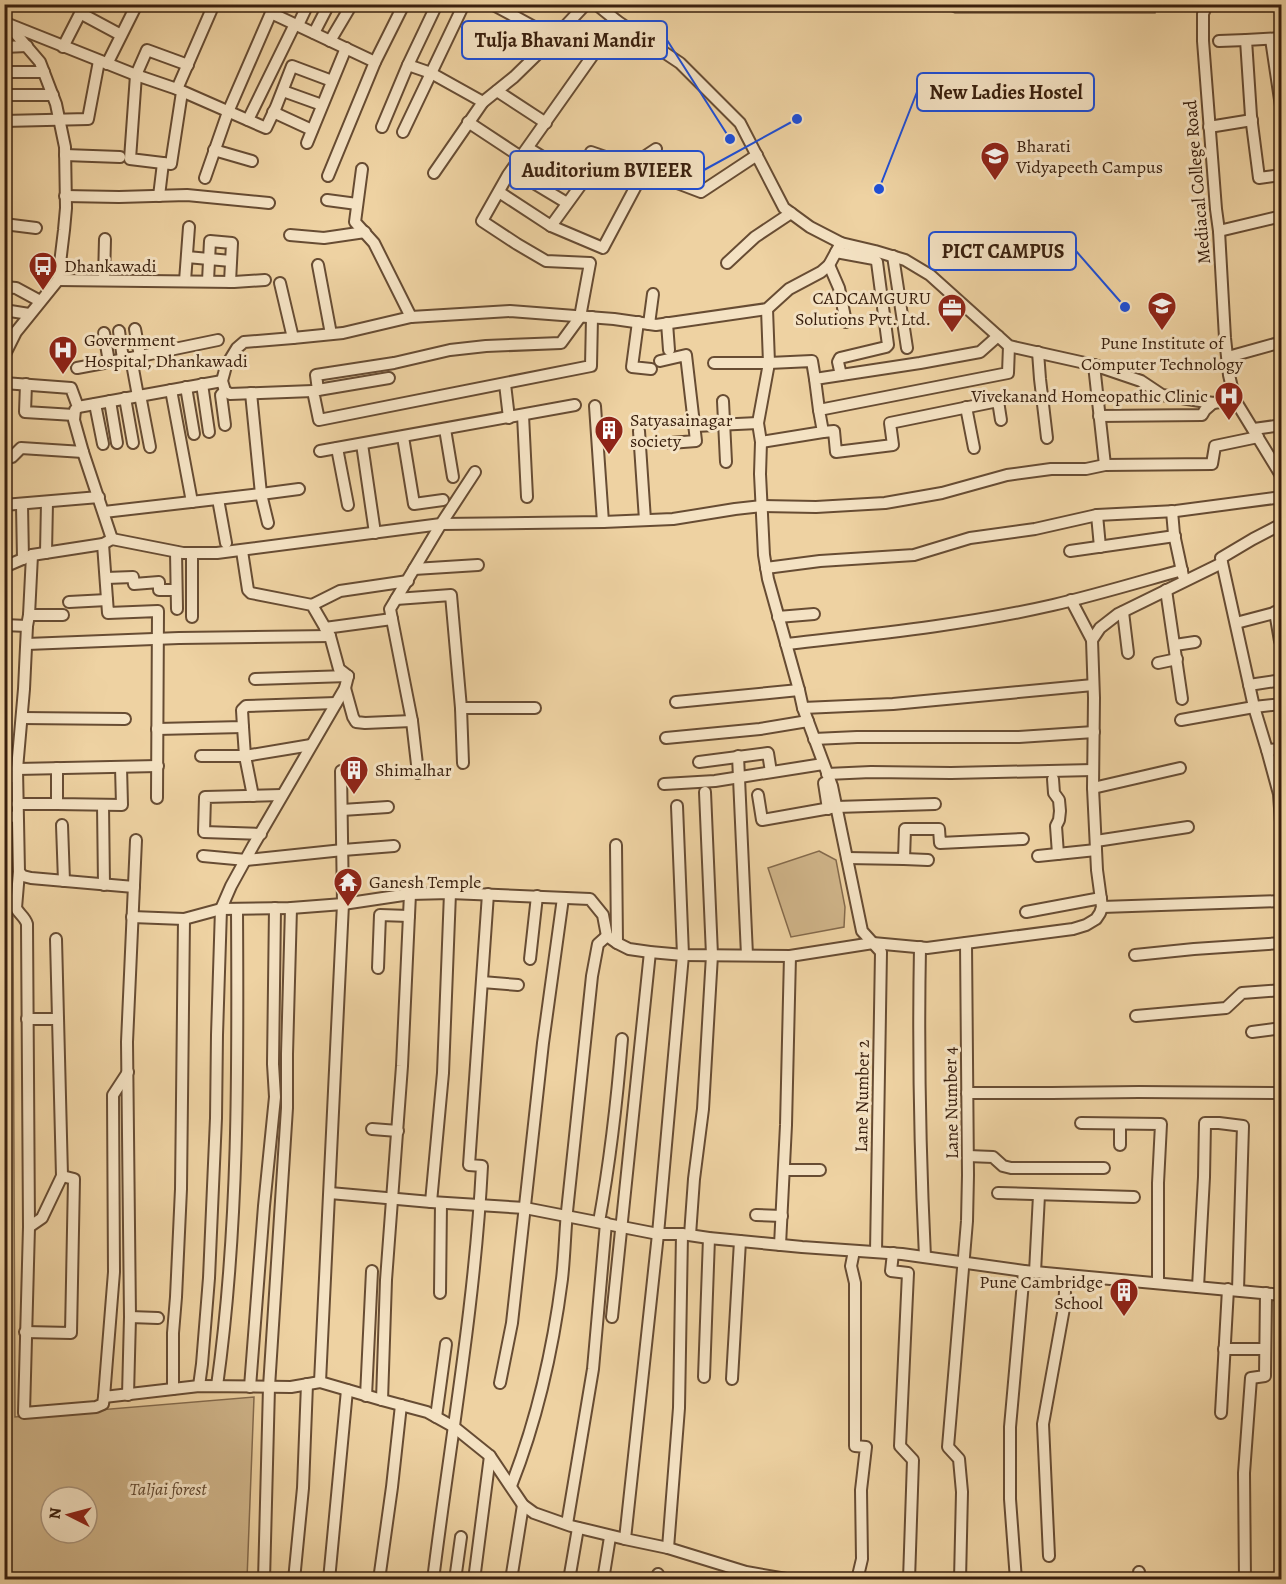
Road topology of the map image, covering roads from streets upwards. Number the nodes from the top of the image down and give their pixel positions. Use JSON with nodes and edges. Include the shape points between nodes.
{"nodes":[{"id":1,"x":137,"y":4,"type":"edge"},
{"id":2,"x":214,"y":4,"type":"edge"},
{"id":3,"x":308,"y":4,"type":"edge"},
{"id":4,"x":329,"y":4,"type":"edge"},
{"id":5,"x":405,"y":4,"type":"edge"},
{"id":6,"x":437,"y":4,"type":"edge"},
{"id":7,"x":464,"y":4,"type":"edge"},
{"id":8,"x":492,"y":4,"type":"edge"},
{"id":9,"x":586,"y":4,"type":"edge"},
{"id":10,"x":596,"y":4,"type":"edge"},
{"id":11,"x":1207,"y":4,"type":"edge"},
{"id":12,"x":82,"y":9,"type":"edge"},
{"id":13,"x":349,"y":9,"type":"dead end"},
{"id":14,"x":617,"y":21,"type":"junction"},
{"id":15,"x":6,"y":22,"type":"edge"},
{"id":16,"x":296,"y":25,"type":"junction"},
{"id":17,"x":314,"y":33,"type":"junction"},
{"id":18,"x":121,"y":35,"type":"junction"},
{"id":19,"x":554,"y":38,"type":"junction"},
{"id":20,"x":1276,"y":39,"type":"edge"},
{"id":21,"x":330,"y":40,"type":"junction"},
{"id":22,"x":1246,"y":40,"type":"junction"},
{"id":23,"x":1219,"y":41,"type":"dead end"},
{"id":24,"x":27,"y":46,"type":"junction"},
{"id":25,"x":63,"y":46,"type":"junction"},
{"id":26,"x":4,"y":47,"type":"edge"},
{"id":27,"x":346,"y":48,"type":"junction"},
{"id":28,"x":103,"y":62,"type":"junction"},
{"id":29,"x":375,"y":62,"type":"junction"},
{"id":30,"x":188,"y":65,"type":"junction"},
{"id":31,"x":408,"y":65,"type":"junction"},
{"id":32,"x":4,"y":72,"type":"edge"},
{"id":33,"x":44,"y":72,"type":"junction"},
{"id":34,"x":431,"y":73,"type":"junction"},
{"id":35,"x":136,"y":75,"type":"junction"},
{"id":36,"x":332,"y":81,"type":"junction"},
{"id":37,"x":179,"y":91,"type":"junction"},
{"id":38,"x":283,"y":91,"type":"junction"},
{"id":39,"x":497,"y":91,"type":"junction"},
{"id":40,"x":53,"y":95,"type":"junction"},
{"id":41,"x":4,"y":96,"type":"edge"},
{"id":42,"x":483,"y":102,"type":"junction"},
{"id":43,"x":322,"y":105,"type":"junction"},
{"id":44,"x":228,"y":112,"type":"junction"},
{"id":45,"x":273,"y":112,"type":"junction"},
{"id":46,"x":1281,"y":113,"type":"edge"},
{"id":47,"x":59,"y":118,"type":"junction"},
{"id":48,"x":1252,"y":118,"type":"junction"},
{"id":49,"x":248,"y":120,"type":"junction"},
{"id":50,"x":4,"y":121,"type":"edge"},
{"id":51,"x":468,"y":122,"type":"junction"},
{"id":52,"x":546,"y":123,"type":"junction"},
{"id":53,"x":1209,"y":124,"type":"junction"},
{"id":54,"x":382,"y":127,"type":"dead end"},
{"id":55,"x":312,"y":130,"type":"junction"},
{"id":56,"x":403,"y":132,"type":"dead end"},
{"id":57,"x":307,"y":143,"type":"dead end"},
{"id":58,"x":528,"y":148,"type":"junction"},
{"id":59,"x":656,"y":149,"type":"dead end"},
{"id":60,"x":214,"y":150,"type":"junction"},
{"id":61,"x":591,"y":152,"type":"dead end"},
{"id":62,"x":65,"y":155,"type":"junction"},
{"id":63,"x":757,"y":155,"type":"junction"},
{"id":64,"x":120,"y":157,"type":"dead end"},
{"id":65,"x":521,"y":157,"type":"junction"},
{"id":66,"x":252,"y":161,"type":"dead end"},
{"id":67,"x":163,"y":163,"type":"junction"},
{"id":68,"x":596,"y":164,"type":"dead end"},
{"id":69,"x":362,"y":169,"type":"dead end"},
{"id":70,"x":512,"y":170,"type":"junction"},
{"id":71,"x":434,"y":173,"type":"dead end"},
{"id":72,"x":1281,"y":175,"type":"edge"},
{"id":73,"x":328,"y":176,"type":"dead end"},
{"id":74,"x":205,"y":178,"type":"dead end"},
{"id":75,"x":583,"y":182,"type":"junction"},
{"id":76,"x":499,"y":192,"type":"junction"},
{"id":77,"x":65,"y":196,"type":"junction"},
{"id":78,"x":159,"y":196,"type":"junction"},
{"id":79,"x":327,"y":200,"type":"dead end"},
{"id":80,"x":269,"y":203,"type":"dead end"},
{"id":81,"x":567,"y":203,"type":"junction"},
{"id":82,"x":357,"y":204,"type":"junction"},
{"id":83,"x":791,"y":213,"type":"junction"},
{"id":84,"x":1281,"y":217,"type":"edge"},
{"id":85,"x":4,"y":224,"type":"edge"},
{"id":86,"x":551,"y":226,"type":"junction"},
{"id":87,"x":189,"y":227,"type":"dead end"},
{"id":88,"x":36,"y":228,"type":"dead end"},
{"id":89,"x":1219,"y":231,"type":"junction"},
{"id":90,"x":365,"y":232,"type":"junction"},
{"id":91,"x":290,"y":235,"type":"dead end"},
{"id":92,"x":105,"y":239,"type":"dead end"},
{"id":93,"x":838,"y":247,"type":"junction"},
{"id":94,"x":893,"y":256,"type":"junction"},
{"id":95,"x":187,"y":258,"type":"junction"},
{"id":96,"x":209,"y":259,"type":"junction"},
{"id":97,"x":231,"y":261,"type":"junction"},
{"id":98,"x":727,"y":263,"type":"dead end"},
{"id":99,"x":318,"y":265,"type":"dead end"},
{"id":100,"x":830,"y":265,"type":"junction"},
{"id":101,"x":104,"y":279,"type":"junction"},
{"id":102,"x":58,"y":280,"type":"junction"},
{"id":103,"x":265,"y":280,"type":"dead end"},
{"id":104,"x":185,"y":281,"type":"junction"},
{"id":105,"x":208,"y":281,"type":"junction"},
{"id":106,"x":230,"y":282,"type":"junction"},
{"id":107,"x":280,"y":283,"type":"dead end"},
{"id":108,"x":4,"y":287,"type":"edge"},
{"id":109,"x":653,"y":294,"type":"dead end"},
{"id":110,"x":40,"y":301,"type":"junction"},
{"id":111,"x":767,"y":309,"type":"junction"},
{"id":112,"x":4,"y":310,"type":"edge"},
{"id":113,"x":29,"y":314,"type":"junction"},
{"id":114,"x":411,"y":317,"type":"junction"},
{"id":115,"x":580,"y":317,"type":"junction"},
{"id":116,"x":592,"y":317,"type":"junction"},
{"id":117,"x":846,"y":322,"type":"dead end"},
{"id":118,"x":644,"y":323,"type":"junction"},
{"id":119,"x":667,"y":323,"type":"junction"},
{"id":120,"x":135,"y":329,"type":"dead end"},
{"id":121,"x":118,"y":331,"type":"dead end"},
{"id":122,"x":104,"y":333,"type":"dead end"},
{"id":123,"x":331,"y":334,"type":"junction"},
{"id":124,"x":998,"y":336,"type":"junction"},
{"id":125,"x":293,"y":339,"type":"junction"},
{"id":126,"x":219,"y":340,"type":"dead end"},
{"id":127,"x":1281,"y":342,"type":"edge"},
{"id":128,"x":1009,"y":346,"type":"junction"},
{"id":129,"x":907,"y":348,"type":"dead end"},
{"id":130,"x":669,"y":350,"type":"dead end"},
{"id":131,"x":1038,"y":352,"type":"junction"},
{"id":132,"x":5,"y":353,"type":"edge"},
{"id":133,"x":1228,"y":357,"type":"junction"},
{"id":134,"x":131,"y":358,"type":"junction"},
{"id":135,"x":660,"y":361,"type":"dead end"},
{"id":136,"x":109,"y":362,"type":"junction"},
{"id":137,"x":714,"y":363,"type":"dead end"},
{"id":138,"x":769,"y":363,"type":"junction"},
{"id":139,"x":1094,"y":365,"type":"junction"},
{"id":140,"x":77,"y":368,"type":"dead end"},
{"id":141,"x":651,"y":369,"type":"dead end"},
{"id":142,"x":841,"y":375,"type":"junction"},
{"id":143,"x":389,"y":378,"type":"dead end"},
{"id":144,"x":815,"y":379,"type":"junction"},
{"id":145,"x":4,"y":382,"type":"edge"},
{"id":146,"x":26,"y":384,"type":"junction"},
{"id":147,"x":202,"y":384,"type":"junction"},
{"id":148,"x":505,"y":384,"type":"junction"},
{"id":149,"x":224,"y":386,"type":"junction"},
{"id":150,"x":186,"y":387,"type":"junction"},
{"id":151,"x":171,"y":390,"type":"junction"},
{"id":152,"x":316,"y":390,"type":"junction"},
{"id":153,"x":251,"y":393,"type":"junction"},
{"id":154,"x":139,"y":396,"type":"junction"},
{"id":155,"x":125,"y":398,"type":"junction"},
{"id":156,"x":1235,"y":400,"type":"junction"},
{"id":157,"x":110,"y":401,"type":"junction"},
{"id":158,"x":723,"y":401,"type":"dead end"},
{"id":159,"x":95,"y":404,"type":"junction"},
{"id":160,"x":1213,"y":404,"type":"junction"},
{"id":161,"x":575,"y":405,"type":"dead end"},
{"id":162,"x":596,"y":406,"type":"dead end"},
{"id":163,"x":966,"y":407,"type":"junction"},
{"id":164,"x":819,"y":410,"type":"junction"},
{"id":165,"x":76,"y":411,"type":"junction"},
{"id":166,"x":523,"y":415,"type":"junction"},
{"id":167,"x":1099,"y":416,"type":"junction"},
{"id":168,"x":509,"y":418,"type":"junction"},
{"id":169,"x":1001,"y":420,"type":"dead end"},
{"id":170,"x":758,"y":423,"type":"junction"},
{"id":171,"x":725,"y":425,"type":"junction"},
{"id":172,"x":1281,"y":425,"type":"edge"},
{"id":173,"x":225,"y":426,"type":"dead end"},
{"id":174,"x":695,"y":426,"type":"junction"},
{"id":175,"x":445,"y":429,"type":"junction"},
{"id":176,"x":639,"y":431,"type":"dead end"},
{"id":177,"x":209,"y":432,"type":"dead end"},
{"id":178,"x":823,"y":432,"type":"junction"},
{"id":179,"x":1256,"y":433,"type":"junction"},
{"id":180,"x":194,"y":434,"type":"dead end"},
{"id":181,"x":403,"y":437,"type":"junction"},
{"id":182,"x":1047,"y":438,"type":"dead end"},
{"id":183,"x":760,"y":442,"type":"junction"},
{"id":184,"x":117,"y":443,"type":"dead end"},
{"id":185,"x":133,"y":443,"type":"dead end"},
{"id":186,"x":103,"y":444,"type":"dead end"},
{"id":187,"x":362,"y":444,"type":"junction"},
{"id":188,"x":670,"y":444,"type":"dead end"},
{"id":189,"x":150,"y":447,"type":"dead end"},
{"id":190,"x":337,"y":448,"type":"junction"},
{"id":191,"x":974,"y":448,"type":"dead end"},
{"id":192,"x":320,"y":451,"type":"dead end"},
{"id":193,"x":83,"y":452,"type":"junction"},
{"id":194,"x":4,"y":459,"type":"edge"},
{"id":195,"x":726,"y":462,"type":"dead end"},
{"id":196,"x":1105,"y":465,"type":"junction"},
{"id":197,"x":475,"y":472,"type":"dead end"},
{"id":198,"x":453,"y":477,"type":"dead end"},
{"id":199,"x":1281,"y":477,"type":"edge"},
{"id":200,"x":299,"y":489,"type":"dead end"},
{"id":201,"x":261,"y":495,"type":"junction"},
{"id":202,"x":99,"y":496,"type":"junction"},
{"id":203,"x":1281,"y":496,"type":"edge"},
{"id":204,"x":527,"y":497,"type":"dead end"},
{"id":205,"x":218,"y":499,"type":"junction"},
{"id":206,"x":443,"y":500,"type":"dead end"},
{"id":207,"x":47,"y":502,"type":"junction"},
{"id":208,"x":192,"y":502,"type":"junction"},
{"id":209,"x":22,"y":505,"type":"junction"},
{"id":210,"x":348,"y":505,"type":"dead end"},
{"id":211,"x":4,"y":506,"type":"edge"},
{"id":212,"x":762,"y":506,"type":"junction"},
{"id":213,"x":1172,"y":511,"type":"junction"},
{"id":214,"x":104,"y":512,"type":"junction"},
{"id":215,"x":1096,"y":515,"type":"junction"},
{"id":216,"x":645,"y":520,"type":"junction"},
{"id":217,"x":603,"y":522,"type":"junction"},
{"id":218,"x":268,"y":523,"type":"dead end"},
{"id":219,"x":441,"y":524,"type":"junction"},
{"id":220,"x":1280,"y":528,"type":"edge"},
{"id":221,"x":375,"y":533,"type":"junction"},
{"id":222,"x":1175,"y":536,"type":"junction"},
{"id":223,"x":108,"y":542,"type":"junction"},
{"id":224,"x":226,"y":543,"type":"dead end"},
{"id":225,"x":1100,"y":547,"type":"junction"},
{"id":226,"x":242,"y":551,"type":"junction"},
{"id":227,"x":1070,"y":551,"type":"dead end"},
{"id":228,"x":177,"y":552,"type":"junction"},
{"id":229,"x":46,"y":553,"type":"junction"},
{"id":230,"x":192,"y":554,"type":"junction"},
{"id":231,"x":28,"y":557,"type":"junction"},
{"id":232,"x":1222,"y":563,"type":"junction"},
{"id":233,"x":478,"y":566,"type":"dead end"},
{"id":234,"x":4,"y":567,"type":"edge"},
{"id":235,"x":766,"y":568,"type":"junction"},
{"id":236,"x":414,"y":569,"type":"junction"},
{"id":237,"x":1183,"y":576,"type":"junction"},
{"id":238,"x":106,"y":578,"type":"junction"},
{"id":239,"x":408,"y":581,"type":"junction"},
{"id":240,"x":176,"y":590,"type":"junction"},
{"id":241,"x":1166,"y":590,"type":"junction"},
{"id":242,"x":396,"y":599,"type":"junction"},
{"id":243,"x":107,"y":600,"type":"junction"},
{"id":244,"x":1071,"y":600,"type":"junction"},
{"id":245,"x":69,"y":602,"type":"dead end"},
{"id":246,"x":312,"y":605,"type":"junction"},
{"id":247,"x":177,"y":609,"type":"dead end"},
{"id":248,"x":1123,"y":612,"type":"junction"},
{"id":249,"x":1278,"y":612,"type":"edge"},
{"id":250,"x":814,"y":614,"type":"dead end"},
{"id":251,"x":63,"y":615,"type":"dead end"},
{"id":252,"x":192,"y":617,"type":"dead end"},
{"id":253,"x":778,"y":617,"type":"junction"},
{"id":254,"x":392,"y":619,"type":"junction"},
{"id":255,"x":28,"y":621,"type":"junction"},
{"id":256,"x":1236,"y":623,"type":"junction"},
{"id":257,"x":4,"y":625,"type":"edge"},
{"id":258,"x":328,"y":632,"type":"junction"},
{"id":259,"x":158,"y":639,"type":"junction"},
{"id":260,"x":1092,"y":640,"type":"junction"},
{"id":261,"x":1280,"y":641,"type":"edge"},
{"id":262,"x":1195,"y":642,"type":"dead end"},
{"id":263,"x":27,"y":644,"type":"junction"},
{"id":264,"x":786,"y":644,"type":"junction"},
{"id":265,"x":1175,"y":645,"type":"junction"},
{"id":266,"x":1128,"y":653,"type":"dead end"},
{"id":267,"x":1177,"y":659,"type":"junction"},
{"id":268,"x":1158,"y":663,"type":"dead end"},
{"id":269,"x":348,"y":676,"type":"junction"},
{"id":270,"x":255,"y":679,"type":"dead end"},
{"id":271,"x":1281,"y":680,"type":"edge"},
{"id":272,"x":1094,"y":685,"type":"junction"},
{"id":273,"x":1249,"y":685,"type":"junction"},
{"id":274,"x":345,"y":688,"type":"junction"},
{"id":275,"x":799,"y":690,"type":"junction"},
{"id":276,"x":1182,"y":699,"type":"dead end"},
{"id":277,"x":676,"y":702,"type":"dead end"},
{"id":278,"x":336,"y":703,"type":"junction"},
{"id":279,"x":1281,"y":704,"type":"edge"},
{"id":280,"x":1254,"y":706,"type":"junction"},
{"id":281,"x":460,"y":708,"type":"junction"},
{"id":282,"x":535,"y":708,"type":"dead end"},
{"id":283,"x":802,"y":708,"type":"junction"},
{"id":284,"x":22,"y":718,"type":"junction"},
{"id":285,"x":125,"y":719,"type":"dead end"},
{"id":286,"x":1181,"y":720,"type":"dead end"},
{"id":287,"x":412,"y":721,"type":"junction"},
{"id":288,"x":808,"y":721,"type":"junction"},
{"id":289,"x":243,"y":727,"type":"junction"},
{"id":290,"x":157,"y":729,"type":"junction"},
{"id":291,"x":1094,"y":732,"type":"junction"},
{"id":292,"x":666,"y":738,"type":"dead end"},
{"id":293,"x":814,"y":739,"type":"junction"},
{"id":294,"x":311,"y":745,"type":"junction"},
{"id":295,"x":1281,"y":749,"type":"edge"},
{"id":296,"x":1268,"y":750,"type":"junction"},
{"id":297,"x":201,"y":756,"type":"dead end"},
{"id":298,"x":245,"y":756,"type":"junction"},
{"id":299,"x":738,"y":756,"type":"junction"},
{"id":300,"x":699,"y":762,"type":"dead end"},
{"id":301,"x":463,"y":763,"type":"dead end"},
{"id":302,"x":158,"y":766,"type":"junction"},
{"id":303,"x":121,"y":767,"type":"junction"},
{"id":304,"x":57,"y":768,"type":"junction"},
{"id":305,"x":1180,"y":768,"type":"dead end"},
{"id":306,"x":1093,"y":770,"type":"junction"},
{"id":307,"x":341,"y":771,"type":"dead end"},
{"id":308,"x":771,"y":772,"type":"junction"},
{"id":309,"x":17,"y":773,"type":"junction"},
{"id":310,"x":418,"y":773,"type":"dead end"},
{"id":311,"x":825,"y":774,"type":"junction"},
{"id":312,"x":4,"y":777,"type":"edge"},
{"id":313,"x":739,"y":777,"type":"junction"},
{"id":314,"x":1053,"y":779,"type":"dead end"},
{"id":315,"x":664,"y":783,"type":"dead end"},
{"id":316,"x":1093,"y":788,"type":"junction"},
{"id":317,"x":705,"y":792,"type":"dead end"},
{"id":318,"x":1280,"y":794,"type":"edge"},
{"id":319,"x":282,"y":795,"type":"junction"},
{"id":320,"x":758,"y":795,"type":"dead end"},
{"id":321,"x":253,"y":796,"type":"junction"},
{"id":322,"x":157,"y":798,"type":"dead end"},
{"id":323,"x":17,"y":804,"type":"junction"},
{"id":324,"x":57,"y":804,"type":"junction"},
{"id":325,"x":935,"y":804,"type":"dead end"},
{"id":326,"x":104,"y":805,"type":"junction"},
{"id":327,"x":677,"y":806,"type":"dead end"},
{"id":328,"x":388,"y":807,"type":"dead end"},
{"id":329,"x":832,"y":808,"type":"junction"},
{"id":330,"x":342,"y":810,"type":"junction"},
{"id":331,"x":4,"y":816,"type":"edge"},
{"id":332,"x":17,"y":817,"type":"junction"},
{"id":333,"x":62,"y":825,"type":"dead end"},
{"id":334,"x":1188,"y":827,"type":"dead end"},
{"id":335,"x":261,"y":834,"type":"junction"},
{"id":336,"x":1281,"y":836,"type":"edge"},
{"id":337,"x":1023,"y":839,"type":"dead end"},
{"id":338,"x":135,"y":840,"type":"dead end"},
{"id":339,"x":616,"y":845,"type":"dead end"},
{"id":340,"x":394,"y":846,"type":"dead end"},
{"id":341,"x":1096,"y":846,"type":"junction"},
{"id":342,"x":4,"y":850,"type":"edge"},
{"id":343,"x":343,"y":850,"type":"junction"},
{"id":344,"x":17,"y":852,"type":"junction"},
{"id":345,"x":1058,"y":854,"type":"junction"},
{"id":346,"x":203,"y":856,"type":"dead end"},
{"id":347,"x":1038,"y":856,"type":"dead end"},
{"id":348,"x":847,"y":858,"type":"junction"},
{"id":349,"x":904,"y":859,"type":"junction"},
{"id":350,"x":246,"y":860,"type":"junction"},
{"id":351,"x":928,"y":860,"type":"dead end"},
{"id":352,"x":19,"y":872,"type":"junction"},
{"id":353,"x":64,"y":881,"type":"junction"},
{"id":354,"x":104,"y":885,"type":"junction"},
{"id":355,"x":134,"y":887,"type":"junction"},
{"id":356,"x":450,"y":893,"type":"junction"},
{"id":357,"x":410,"y":894,"type":"junction"},
{"id":358,"x":488,"y":894,"type":"junction"},
{"id":359,"x":537,"y":896,"type":"junction"},
{"id":360,"x":563,"y":897,"type":"junction"},
{"id":361,"x":1281,"y":901,"type":"edge"},
{"id":362,"x":1101,"y":902,"type":"junction"},
{"id":363,"x":343,"y":904,"type":"junction"},
{"id":364,"x":275,"y":908,"type":"junction"},
{"id":365,"x":291,"y":908,"type":"junction"},
{"id":366,"x":221,"y":909,"type":"junction"},
{"id":367,"x":237,"y":909,"type":"junction"},
{"id":368,"x":1026,"y":912,"type":"dead end"},
{"id":369,"x":409,"y":916,"type":"junction"},
{"id":370,"x":132,"y":917,"type":"junction"},
{"id":371,"x":184,"y":919,"type":"junction"},
{"id":372,"x":607,"y":936,"type":"junction"},
{"id":373,"x":56,"y":939,"type":"dead end"},
{"id":374,"x":617,"y":943,"type":"junction"},
{"id":375,"x":873,"y":943,"type":"junction"},
{"id":376,"x":966,"y":943,"type":"junction"},
{"id":377,"x":1281,"y":943,"type":"edge"},
{"id":378,"x":920,"y":947,"type":"junction"},
{"id":379,"x":650,"y":952,"type":"junction"},
{"id":380,"x":682,"y":955,"type":"junction"},
{"id":381,"x":712,"y":955,"type":"junction"},
{"id":382,"x":747,"y":955,"type":"junction"},
{"id":383,"x":1135,"y":955,"type":"dead end"},
{"id":384,"x":790,"y":956,"type":"junction"},
{"id":385,"x":530,"y":959,"type":"dead end"},
{"id":386,"x":378,"y":968,"type":"dead end"},
{"id":387,"x":482,"y":982,"type":"junction"},
{"id":388,"x":518,"y":986,"type":"dead end"},
{"id":389,"x":1281,"y":990,"type":"edge"},
{"id":390,"x":1136,"y":1016,"type":"dead end"},
{"id":391,"x":27,"y":1019,"type":"junction"},
{"id":392,"x":58,"y":1019,"type":"junction"},
{"id":393,"x":1281,"y":1028,"type":"edge"},
{"id":394,"x":1252,"y":1032,"type":"dead end"},
{"id":395,"x":622,"y":1039,"type":"dead end"},
{"id":396,"x":128,"y":1072,"type":"junction"},
{"id":397,"x":967,"y":1093,"type":"junction"},
{"id":398,"x":1281,"y":1094,"type":"edge"},
{"id":399,"x":1081,"y":1123,"type":"dead end"},
{"id":400,"x":1120,"y":1124,"type":"junction"},
{"id":401,"x":372,"y":1129,"type":"dead end"},
{"id":402,"x":398,"y":1131,"type":"junction"},
{"id":403,"x":1120,"y":1145,"type":"dead end"},
{"id":404,"x":968,"y":1156,"type":"junction"},
{"id":405,"x":1104,"y":1168,"type":"dead end"},
{"id":406,"x":784,"y":1170,"type":"junction"},
{"id":407,"x":820,"y":1170,"type":"dead end"},
{"id":408,"x":62,"y":1176,"type":"junction"},
{"id":409,"x":330,"y":1192,"type":"junction"},
{"id":410,"x":998,"y":1193,"type":"dead end"},
{"id":411,"x":1039,"y":1195,"type":"junction"},
{"id":412,"x":1134,"y":1197,"type":"dead end"},
{"id":413,"x":393,"y":1199,"type":"junction"},
{"id":414,"x":436,"y":1203,"type":"junction"},
{"id":415,"x":480,"y":1206,"type":"junction"},
{"id":416,"x":525,"y":1208,"type":"junction"},
{"id":417,"x":756,"y":1215,"type":"dead end"},
{"id":418,"x":566,"y":1216,"type":"junction"},
{"id":419,"x":782,"y":1216,"type":"junction"},
{"id":420,"x":602,"y":1223,"type":"junction"},
{"id":421,"x":29,"y":1227,"type":"junction"},
{"id":422,"x":622,"y":1227,"type":"junction"},
{"id":423,"x":658,"y":1234,"type":"junction"},
{"id":424,"x":686,"y":1234,"type":"junction"},
{"id":425,"x":709,"y":1238,"type":"junction"},
{"id":426,"x":740,"y":1241,"type":"junction"},
{"id":427,"x":780,"y":1245,"type":"junction"},
{"id":428,"x":854,"y":1251,"type":"junction"},
{"id":429,"x":876,"y":1252,"type":"junction"},
{"id":430,"x":893,"y":1254,"type":"junction"},
{"id":431,"x":925,"y":1257,"type":"junction"},
{"id":432,"x":963,"y":1263,"type":"junction"},
{"id":433,"x":372,"y":1271,"type":"dead end"},
{"id":434,"x":1030,"y":1271,"type":"junction"},
{"id":435,"x":1066,"y":1275,"type":"junction"},
{"id":436,"x":1158,"y":1283,"type":"junction"},
{"id":437,"x":1198,"y":1287,"type":"junction"},
{"id":438,"x":1233,"y":1290,"type":"junction"},
{"id":439,"x":440,"y":1293,"type":"dead end"},
{"id":440,"x":1266,"y":1293,"type":"junction"},
{"id":441,"x":1281,"y":1294,"type":"edge"},
{"id":442,"x":130,"y":1317,"type":"junction"},
{"id":443,"x":612,"y":1317,"type":"dead end"},
{"id":444,"x":158,"y":1318,"type":"dead end"},
{"id":445,"x":25,"y":1332,"type":"junction"},
{"id":446,"x":446,"y":1344,"type":"dead end"},
{"id":447,"x":1224,"y":1349,"type":"junction"},
{"id":448,"x":1265,"y":1349,"type":"junction"},
{"id":449,"x":704,"y":1377,"type":"dead end"},
{"id":450,"x":732,"y":1379,"type":"dead end"},
{"id":451,"x":321,"y":1382,"type":"junction"},
{"id":452,"x":500,"y":1383,"type":"dead end"},
{"id":453,"x":307,"y":1384,"type":"junction"},
{"id":454,"x":198,"y":1386,"type":"junction"},
{"id":455,"x":217,"y":1386,"type":"junction"},
{"id":456,"x":250,"y":1387,"type":"junction"},
{"id":457,"x":269,"y":1387,"type":"junction"},
{"id":458,"x":173,"y":1389,"type":"junction"},
{"id":459,"x":347,"y":1390,"type":"junction"},
{"id":460,"x":128,"y":1395,"type":"junction"},
{"id":461,"x":366,"y":1396,"type":"junction"},
{"id":462,"x":104,"y":1397,"type":"junction"},
{"id":463,"x":382,"y":1400,"type":"junction"},
{"id":464,"x":401,"y":1405,"type":"junction"},
{"id":465,"x":1221,"y":1413,"type":"dead end"},
{"id":466,"x":436,"y":1417,"type":"junction"},
{"id":467,"x":454,"y":1427,"type":"junction"},
{"id":468,"x":490,"y":1456,"type":"junction"},
{"id":469,"x":511,"y":1486,"type":"junction"},
{"id":470,"x":523,"y":1505,"type":"junction"},
{"id":471,"x":567,"y":1524,"type":"junction"},
{"id":472,"x":578,"y":1528,"type":"junction"},
{"id":473,"x":461,"y":1537,"type":"dead end"},
{"id":474,"x":610,"y":1537,"type":"junction"},
{"id":475,"x":625,"y":1539,"type":"junction"},
{"id":476,"x":668,"y":1548,"type":"junction"},
{"id":477,"x":1049,"y":1556,"type":"dead end"},
{"id":478,"x":734,"y":1574,"type":"edge"},
{"id":479,"x":264,"y":1580,"type":"edge"},
{"id":480,"x":294,"y":1580,"type":"edge"},
{"id":481,"x":329,"y":1580,"type":"edge"},
{"id":482,"x":379,"y":1580,"type":"edge"},
{"id":483,"x":433,"y":1580,"type":"edge"},
{"id":484,"x":455,"y":1580,"type":"edge"},
{"id":485,"x":474,"y":1580,"type":"edge"},
{"id":486,"x":510,"y":1580,"type":"edge"},
{"id":487,"x":569,"y":1580,"type":"edge"},
{"id":488,"x":603,"y":1580,"type":"edge"},
{"id":489,"x":792,"y":1580,"type":"edge"},
{"id":490,"x":857,"y":1580,"type":"edge"},
{"id":491,"x":909,"y":1580,"type":"edge"},
{"id":492,"x":960,"y":1580,"type":"edge"},
{"id":493,"x":1016,"y":1580,"type":"edge"},
{"id":494,"x":1245,"y":1580,"type":"edge"}],
"edges":[{"from":1,"to":18,"type":"street"},
{"from":2,"to":30,"type":"street"},
{"from":3,"to":16,"type":"street"},
{"from":4,"to":17,"type":"street"},
{"from":5,"to":29,"type":"street"},
{"from":6,"to":31,"type":"street"},
{"from":7,"to":34,"type":"street"},
{"from":8,"to":19,"type":"street"},
{"from":9,"to":19,"type":"street"},
{"from":10,"to":14,"type":"street"},
{"from":11,"to":53,"type":"street","name":"Mediacal College Road","via":[[1203,41]]},
{"from":12,"to":18,"type":"street"},
{"from":12,"to":25,"type":"street"},
{"from":13,"to":21,"type":"street"},
{"from":14,"to":52,"type":"street"},
{"from":14,"to":63,"type":"street","via":[[680,63],[740,123]]},
{"from":15,"to":24,"type":"street"},
{"from":15,"to":25,"type":"street"},
{"from":16,"to":17,"type":"street"},
{"from":16,"to":44,"type":"street","via":[[271,12]]},
{"from":16,"to":49,"type":"street"},
{"from":17,"to":21,"type":"street"},
{"from":18,"to":28,"type":"street"},
{"from":19,"to":39,"type":"street"},
{"from":20,"to":22,"type":"street"},
{"from":20,"to":46,"type":"street"},
{"from":21,"to":27,"type":"street"},
{"from":22,"to":23,"type":"street"},
{"from":22,"to":48,"type":"street"},
{"from":24,"to":26,"type":"street"},
{"from":24,"to":33,"type":"street"},
{"from":25,"to":28,"type":"street"},
{"from":27,"to":29,"type":"street"},
{"from":27,"to":36,"type":"street"},
{"from":28,"to":35,"type":"street"},
{"from":28,"to":47,"type":"street","via":[[88,119]]},
{"from":29,"to":73,"type":"street"},
{"from":30,"to":35,"type":"street","via":[[147,50]]},
{"from":30,"to":37,"type":"street"},
{"from":31,"to":34,"type":"street"},
{"from":31,"to":54,"type":"street"},
{"from":32,"to":33,"type":"street"},
{"from":33,"to":40,"type":"street"},
{"from":34,"to":42,"type":"street"},
{"from":34,"to":56,"type":"street"},
{"from":35,"to":37,"type":"street"},
{"from":35,"to":67,"type":"street","via":[[130,159]]},
{"from":36,"to":38,"type":"street","via":[[292,66]]},
{"from":36,"to":43,"type":"street"},
{"from":37,"to":44,"type":"street"},
{"from":37,"to":67,"type":"street","via":[[171,164]]},
{"from":38,"to":43,"type":"street"},
{"from":38,"to":45,"type":"street"},
{"from":39,"to":42,"type":"street"},
{"from":39,"to":52,"type":"street"},
{"from":40,"to":41,"type":"street"},
{"from":40,"to":47,"type":"street"},
{"from":42,"to":51,"type":"street"},
{"from":43,"to":55,"type":"street"},
{"from":44,"to":49,"type":"street"},
{"from":44,"to":60,"type":"street"},
{"from":45,"to":49,"type":"street","via":[[266,128]]},
{"from":45,"to":55,"type":"street"},
{"from":47,"to":50,"type":"street"},
{"from":47,"to":62,"type":"street"},
{"from":48,"to":53,"type":"street"},
{"from":48,"to":72,"type":"street","via":[[1259,178]]},
{"from":51,"to":65,"type":"street"},
{"from":51,"to":71,"type":"street"},
{"from":52,"to":58,"type":"street"},
{"from":53,"to":89,"type":"street","name":"Mediacal College Road"},
{"from":55,"to":57,"type":"street"},
{"from":58,"to":65,"type":"street"},
{"from":58,"to":75,"type":"street"},
{"from":59,"to":61,"type":"street","via":[[638,162],[617,161]]},
{"from":60,"to":66,"type":"street"},
{"from":60,"to":74,"type":"street"},
{"from":62,"to":64,"type":"street"},
{"from":62,"to":77,"type":"street"},
{"from":63,"to":83,"type":"street","via":[[784,208]]},
{"from":63,"to":86,"type":"street","via":[[701,192],[645,169],[603,248]]},
{"from":65,"to":70,"type":"street"},
{"from":67,"to":78,"type":"street"},
{"from":68,"to":75,"type":"street"},
{"from":69,"to":82,"type":"street"},
{"from":70,"to":76,"type":"street"},
{"from":70,"to":81,"type":"street"},
{"from":75,"to":81,"type":"street"},
{"from":76,"to":86,"type":"street"},
{"from":76,"to":115,"type":"street","via":[[482,221],[546,261],[591,263]]},
{"from":77,"to":78,"type":"street"},
{"from":77,"to":102,"type":"street"},
{"from":78,"to":80,"type":"street"},
{"from":79,"to":82,"type":"street"},
{"from":81,"to":86,"type":"street"},
{"from":82,"to":90,"type":"street","via":[[355,222]]},
{"from":83,"to":93,"type":"street"},
{"from":83,"to":98,"type":"street","via":[[755,237]]},
{"from":84,"to":89,"type":"street"},
{"from":85,"to":88,"type":"street"},
{"from":87,"to":95,"type":"street"},
{"from":89,"to":133,"type":"street","name":"Mediacal College Road"},
{"from":90,"to":91,"type":"street","via":[[324,238]]},
{"from":90,"to":114,"type":"street"},
{"from":92,"to":101,"type":"street"},
{"from":93,"to":94,"type":"street"},
{"from":93,"to":100,"type":"street"},
{"from":93,"to":142,"type":"street","via":[[877,262],[888,345],[840,357]]},
{"from":94,"to":124,"type":"street","via":[[930,275]]},
{"from":94,"to":129,"type":"street"},
{"from":95,"to":96,"type":"street"},
{"from":95,"to":104,"type":"street"},
{"from":96,"to":97,"type":"street"},
{"from":96,"to":97,"type":"street","via":[[210,241],[232,243]]},
{"from":96,"to":105,"type":"street"},
{"from":97,"to":106,"type":"street"},
{"from":99,"to":123,"type":"street"},
{"from":100,"to":111,"type":"street","via":[[789,289]]},
{"from":100,"to":117,"type":"street"},
{"from":101,"to":102,"type":"street"},
{"from":101,"to":104,"type":"street"},
{"from":102,"to":110,"type":"street"},
{"from":103,"to":106,"type":"street"},
{"from":104,"to":105,"type":"street"},
{"from":105,"to":106,"type":"street"},
{"from":107,"to":125,"type":"street"},
{"from":108,"to":110,"type":"street","via":[[16,288]]},
{"from":109,"to":118,"type":"street"},
{"from":110,"to":113,"type":"street"},
{"from":111,"to":119,"type":"street"},
{"from":111,"to":138,"type":"street","name":"Lane Number 2"},
{"from":112,"to":113,"type":"street"},
{"from":113,"to":132,"type":"street"},
{"from":114,"to":115,"type":"street","via":[[510,311]]},
{"from":114,"to":123,"type":"street"},
{"from":115,"to":116,"type":"street"},
{"from":115,"to":152,"type":"street","via":[[561,343],[450,350],[316,375]]},
{"from":116,"to":118,"type":"street"},
{"from":116,"to":148,"type":"street","via":[[591,366]]},
{"from":118,"to":119,"type":"street"},
{"from":118,"to":141,"type":"street","via":[[632,367]]},
{"from":119,"to":130,"type":"street"},
{"from":120,"to":134,"type":"street"},
{"from":121,"to":134,"type":"street"},
{"from":122,"to":136,"type":"street"},
{"from":123,"to":125,"type":"street"},
{"from":124,"to":128,"type":"street"},
{"from":124,"to":142,"type":"street","via":[[980,352]]},
{"from":125,"to":149,"type":"street","via":[[240,344],[226,366]]},
{"from":126,"to":134,"type":"street"},
{"from":127,"to":133,"type":"street"},
{"from":128,"to":131,"type":"street"},
{"from":128,"to":164,"type":"street","via":[[1008,374]]},
{"from":131,"to":139,"type":"street"},
{"from":131,"to":182,"type":"street"},
{"from":133,"to":156,"type":"street","name":"Mediacal College Road"},
{"from":134,"to":136,"type":"street"},
{"from":134,"to":154,"type":"street"},
{"from":135,"to":174,"type":"street","via":[[686,355]]},
{"from":136,"to":140,"type":"street"},
{"from":137,"to":138,"type":"street"},
{"from":138,"to":144,"type":"street","via":[[812,361]]},
{"from":138,"to":170,"type":"street","name":"Lane Number 2"},
{"from":139,"to":160,"type":"street","via":[[1141,381],[1162,395]]},
{"from":139,"to":167,"type":"street"},
{"from":142,"to":144,"type":"street"},
{"from":143,"to":152,"type":"street"},
{"from":144,"to":164,"type":"street"},
{"from":145,"to":146,"type":"street"},
{"from":146,"to":165,"type":"street","via":[[71,388]]},
{"from":146,"to":165,"type":"street","via":[[25,412]]},
{"from":147,"to":149,"type":"street"},
{"from":147,"to":150,"type":"street"},
{"from":147,"to":177,"type":"street"},
{"from":148,"to":152,"type":"street","via":[[319,420]]},
{"from":148,"to":168,"type":"street"},
{"from":149,"to":153,"type":"street","via":[[230,394]]},
{"from":149,"to":173,"type":"street","via":[[221,395]]},
{"from":150,"to":151,"type":"street"},
{"from":150,"to":180,"type":"street"},
{"from":151,"to":154,"type":"street"},
{"from":151,"to":208,"type":"street"},
{"from":152,"to":153,"type":"street"},
{"from":153,"to":201,"type":"street"},
{"from":154,"to":155,"type":"street"},
{"from":154,"to":189,"type":"street"},
{"from":155,"to":157,"type":"street"},
{"from":155,"to":185,"type":"street"},
{"from":156,"to":160,"type":"street"},
{"from":156,"to":179,"type":"street"},
{"from":157,"to":159,"type":"street"},
{"from":157,"to":184,"type":"street"},
{"from":158,"to":171,"type":"street"},
{"from":159,"to":165,"type":"street"},
{"from":159,"to":186,"type":"street"},
{"from":160,"to":167,"type":"street","via":[[1202,415]]},
{"from":161,"to":166,"type":"street"},
{"from":162,"to":217,"type":"street"},
{"from":163,"to":169,"type":"street","via":[[998,401]]},
{"from":163,"to":178,"type":"street","via":[[890,423],[893,445],[836,452],[834,431]]},
{"from":163,"to":191,"type":"street"},
{"from":164,"to":178,"type":"street"},
{"from":165,"to":193,"type":"street","via":[[74,420]]},
{"from":166,"to":168,"type":"street"},
{"from":166,"to":204,"type":"street"},
{"from":167,"to":196,"type":"street"},
{"from":168,"to":175,"type":"street"},
{"from":170,"to":171,"type":"street"},
{"from":170,"to":183,"type":"street","name":"Lane Number 2"},
{"from":171,"to":174,"type":"street"},
{"from":171,"to":195,"type":"street"},
{"from":172,"to":179,"type":"street"},
{"from":174,"to":188,"type":"street","via":[[696,441]]},
{"from":175,"to":181,"type":"street"},
{"from":175,"to":198,"type":"street"},
{"from":176,"to":216,"type":"street"},
{"from":178,"to":183,"type":"street"},
{"from":179,"to":196,"type":"street","via":[[1215,446],[1212,464]]},
{"from":179,"to":199,"type":"street"},
{"from":181,"to":187,"type":"street"},
{"from":181,"to":206,"type":"street","via":[[414,504]]},
{"from":183,"to":212,"type":"street","name":"Lane Number 2"},
{"from":187,"to":190,"type":"street"},
{"from":187,"to":221,"type":"street"},
{"from":190,"to":192,"type":"street"},
{"from":190,"to":210,"type":"street"},
{"from":193,"to":194,"type":"street","via":[[21,448]]},
{"from":193,"to":202,"type":"street"},
{"from":196,"to":212,"type":"street","via":[[1007,475],[942,493],[885,503]]},
{"from":197,"to":219,"type":"street"},
{"from":200,"to":201,"type":"street"},
{"from":201,"to":205,"type":"street"},
{"from":201,"to":218,"type":"street"},
{"from":202,"to":207,"type":"street"},
{"from":202,"to":214,"type":"street"},
{"from":203,"to":213,"type":"street"},
{"from":205,"to":208,"type":"street"},
{"from":205,"to":224,"type":"street"},
{"from":207,"to":209,"type":"street"},
{"from":207,"to":229,"type":"street"},
{"from":208,"to":214,"type":"street"},
{"from":209,"to":211,"type":"street"},
{"from":209,"to":231,"type":"street"},
{"from":212,"to":216,"type":"street"},
{"from":212,"to":235,"type":"street","name":"Lane Number 2"},
{"from":213,"to":215,"type":"street"},
{"from":213,"to":222,"type":"street"},
{"from":214,"to":223,"type":"street"},
{"from":215,"to":225,"type":"street"},
{"from":215,"to":235,"type":"street","via":[[970,538],[914,555]]},
{"from":216,"to":217,"type":"street"},
{"from":217,"to":219,"type":"street"},
{"from":219,"to":221,"type":"street"},
{"from":219,"to":236,"type":"street"},
{"from":220,"to":232,"type":"street","via":[[1221,558]]},
{"from":221,"to":226,"type":"street"},
{"from":222,"to":225,"type":"street"},
{"from":222,"to":237,"type":"street"},
{"from":223,"to":228,"type":"street"},
{"from":223,"to":229,"type":"street"},
{"from":223,"to":238,"type":"street"},
{"from":225,"to":227,"type":"street"},
{"from":226,"to":230,"type":"street"},
{"from":226,"to":246,"type":"street","via":[[251,593]]},
{"from":228,"to":230,"type":"street"},
{"from":228,"to":240,"type":"street"},
{"from":229,"to":231,"type":"street"},
{"from":230,"to":252,"type":"street"},
{"from":231,"to":234,"type":"street"},
{"from":231,"to":255,"type":"street"},
{"from":232,"to":237,"type":"street"},
{"from":232,"to":256,"type":"street"},
{"from":233,"to":236,"type":"street"},
{"from":235,"to":253,"type":"street","name":"Lane Number 2"},
{"from":236,"to":239,"type":"street"},
{"from":237,"to":241,"type":"street"},
{"from":237,"to":244,"type":"street"},
{"from":238,"to":240,"type":"street","via":[[134,577],[134,584],[159,582],[159,590]]},
{"from":238,"to":243,"type":"street"},
{"from":239,"to":242,"type":"street"},
{"from":239,"to":246,"type":"street","via":[[340,591]]},
{"from":240,"to":247,"type":"street"},
{"from":241,"to":248,"type":"street"},
{"from":241,"to":265,"type":"street"},
{"from":242,"to":254,"type":"street","via":[[390,609]]},
{"from":242,"to":281,"type":"street","via":[[451,595]]},
{"from":243,"to":245,"type":"street"},
{"from":243,"to":259,"type":"street","via":[[108,613],[158,612]]},
{"from":244,"to":260,"type":"street"},
{"from":244,"to":264,"type":"street","via":[[989,617]]},
{"from":246,"to":258,"type":"street"},
{"from":248,"to":260,"type":"street","via":[[1100,628]]},
{"from":248,"to":266,"type":"street"},
{"from":249,"to":256,"type":"street"},
{"from":249,"to":261,"type":"street"},
{"from":250,"to":253,"type":"street"},
{"from":251,"to":255,"type":"street"},
{"from":253,"to":264,"type":"street","name":"Lane Number 2"},
{"from":254,"to":258,"type":"street"},
{"from":254,"to":287,"type":"street"},
{"from":255,"to":257,"type":"street"},
{"from":255,"to":263,"type":"street"},
{"from":256,"to":273,"type":"street"},
{"from":258,"to":259,"type":"street"},
{"from":258,"to":269,"type":"street","via":[[339,669]]},
{"from":259,"to":263,"type":"street"},
{"from":259,"to":290,"type":"street"},
{"from":260,"to":272,"type":"street"},
{"from":262,"to":265,"type":"street"},
{"from":263,"to":284,"type":"street"},
{"from":264,"to":275,"type":"street","name":"Lane Number 2"},
{"from":265,"to":267,"type":"street"},
{"from":267,"to":268,"type":"street"},
{"from":267,"to":276,"type":"street"},
{"from":269,"to":270,"type":"street"},
{"from":269,"to":274,"type":"street"},
{"from":271,"to":273,"type":"street"},
{"from":272,"to":283,"type":"street","via":[[893,704]]},
{"from":272,"to":291,"type":"street"},
{"from":273,"to":280,"type":"street"},
{"from":274,"to":278,"type":"street"},
{"from":274,"to":287,"type":"street","via":[[356,722]]},
{"from":275,"to":277,"type":"street"},
{"from":275,"to":283,"type":"street","name":"Lane Number 2"},
{"from":278,"to":289,"type":"street","via":[[246,706],[242,710]]},
{"from":278,"to":294,"type":"street"},
{"from":279,"to":280,"type":"street"},
{"from":280,"to":286,"type":"street"},
{"from":280,"to":296,"type":"street"},
{"from":281,"to":282,"type":"street"},
{"from":281,"to":301,"type":"street"},
{"from":283,"to":288,"type":"street","name":"Lane Number 2"},
{"from":284,"to":285,"type":"street"},
{"from":284,"to":309,"type":"street"},
{"from":287,"to":310,"type":"street"},
{"from":288,"to":292,"type":"street"},
{"from":288,"to":293,"type":"street","name":"Lane Number 2"},
{"from":289,"to":290,"type":"street"},
{"from":289,"to":298,"type":"street"},
{"from":290,"to":302,"type":"street"},
{"from":291,"to":293,"type":"street","via":[[1019,737]]},
{"from":291,"to":306,"type":"street"},
{"from":293,"to":311,"type":"street","name":"Lane Number 2"},
{"from":294,"to":298,"type":"street"},
{"from":294,"to":319,"type":"street"},
{"from":295,"to":296,"type":"street"},
{"from":296,"to":318,"type":"street"},
{"from":297,"to":298,"type":"street"},
{"from":298,"to":321,"type":"street"},
{"from":299,"to":300,"type":"street"},
{"from":299,"to":308,"type":"street","via":[[768,753]]},
{"from":299,"to":313,"type":"street"},
{"from":302,"to":303,"type":"street"},
{"from":302,"to":322,"type":"street"},
{"from":303,"to":304,"type":"street"},
{"from":303,"to":326,"type":"street","via":[[122,805]]},
{"from":304,"to":309,"type":"street"},
{"from":304,"to":324,"type":"street"},
{"from":305,"to":316,"type":"street"},
{"from":306,"to":311,"type":"street"},
{"from":306,"to":316,"type":"street"},
{"from":307,"to":330,"type":"street"},
{"from":308,"to":311,"type":"street"},
{"from":308,"to":313,"type":"street"},
{"from":309,"to":312,"type":"street"},
{"from":309,"to":323,"type":"street"},
{"from":311,"to":329,"type":"street","name":"Lane Number 2","via":[[832,786]]},
{"from":313,"to":315,"type":"street"},
{"from":313,"to":382,"type":"street"},
{"from":314,"to":345,"type":"street","via":[[1060,812],[1056,826]]},
{"from":316,"to":341,"type":"street"},
{"from":317,"to":381,"type":"street"},
{"from":318,"to":336,"type":"street"},
{"from":319,"to":321,"type":"street"},
{"from":319,"to":335,"type":"street"},
{"from":320,"to":329,"type":"street","via":[[762,820]]},
{"from":321,"to":335,"type":"street","via":[[205,797],[204,832]]},
{"from":323,"to":324,"type":"street"},
{"from":323,"to":332,"type":"street"},
{"from":324,"to":326,"type":"street"},
{"from":325,"to":329,"type":"street"},
{"from":326,"to":354,"type":"street"},
{"from":327,"to":380,"type":"street"},
{"from":328,"to":330,"type":"street"},
{"from":329,"to":348,"type":"street","name":"Lane Number 2"},
{"from":330,"to":343,"type":"street"},
{"from":331,"to":332,"type":"street"},
{"from":332,"to":344,"type":"street"},
{"from":333,"to":353,"type":"street"},
{"from":334,"to":341,"type":"street"},
{"from":335,"to":350,"type":"street"},
{"from":337,"to":349,"type":"street","via":[[940,843],[939,829],[905,829]]},
{"from":338,"to":355,"type":"street"},
{"from":339,"to":374,"type":"street"},
{"from":340,"to":343,"type":"street"},
{"from":341,"to":345,"type":"street"},
{"from":341,"to":362,"type":"street"},
{"from":342,"to":344,"type":"street"},
{"from":343,"to":350,"type":"street"},
{"from":343,"to":363,"type":"street"},
{"from":344,"to":352,"type":"street"},
{"from":345,"to":347,"type":"street"},
{"from":346,"to":350,"type":"street"},
{"from":348,"to":349,"type":"street"},
{"from":348,"to":375,"type":"street","name":"Lane Number 2","via":[[862,932]]},
{"from":349,"to":351,"type":"street"},
{"from":350,"to":366,"type":"street"},
{"from":352,"to":353,"type":"street","via":[[32,878]]},
{"from":352,"to":391,"type":"street","via":[[16,908],[27,924]]},
{"from":353,"to":354,"type":"street"},
{"from":354,"to":355,"type":"street"},
{"from":355,"to":370,"type":"street"},
{"from":356,"to":357,"type":"street"},
{"from":356,"to":358,"type":"street"},
{"from":356,"to":414,"type":"street"},
{"from":357,"to":363,"type":"street"},
{"from":357,"to":369,"type":"street"},
{"from":358,"to":359,"type":"street"},
{"from":358,"to":387,"type":"street"},
{"from":359,"to":360,"type":"street"},
{"from":359,"to":385,"type":"street"},
{"from":360,"to":372,"type":"street","via":[[590,899],[603,915]]},
{"from":360,"to":416,"type":"street"},
{"from":361,"to":362,"type":"street"},
{"from":362,"to":368,"type":"street"},
{"from":362,"to":376,"type":"street","via":[[1096,919],[1073,929]]},
{"from":363,"to":365,"type":"street"},
{"from":363,"to":409,"type":"street"},
{"from":364,"to":365,"type":"street"},
{"from":364,"to":367,"type":"street"},
{"from":364,"to":456,"type":"street","via":[[275,1097]]},
{"from":365,"to":457,"type":"street","via":[[287,1108]]},
{"from":366,"to":367,"type":"street"},
{"from":366,"to":371,"type":"street"},
{"from":366,"to":454,"type":"street","via":[[209,1278]]},
{"from":367,"to":455,"type":"street","via":[[237,1114],[231,1255]]},
{"from":369,"to":386,"type":"street","via":[[380,915]]},
{"from":369,"to":402,"type":"street"},
{"from":370,"to":371,"type":"street"},
{"from":370,"to":396,"type":"street"},
{"from":371,"to":458,"type":"street","via":[[181,1177]]},
{"from":372,"to":374,"type":"street"},
{"from":372,"to":418,"type":"street","via":[[598,944],[592,976]]},
{"from":373,"to":392,"type":"street"},
{"from":374,"to":379,"type":"street"},
{"from":375,"to":378,"type":"street"},
{"from":375,"to":384,"type":"street"},
{"from":375,"to":429,"type":"street","name":"Lane Number 2","via":[[881,952]]},
{"from":376,"to":378,"type":"street"},
{"from":376,"to":397,"type":"street","name":"Lane Number 4"},
{"from":377,"to":383,"type":"street"},
{"from":378,"to":431,"type":"street","via":[[918,1040]]},
{"from":379,"to":380,"type":"street"},
{"from":379,"to":422,"type":"street"},
{"from":380,"to":381,"type":"street"},
{"from":380,"to":423,"type":"street"},
{"from":381,"to":382,"type":"street"},
{"from":381,"to":424,"type":"street","via":[[703,1109]]},
{"from":382,"to":384,"type":"street"},
{"from":384,"to":406,"type":"street"},
{"from":387,"to":388,"type":"street"},
{"from":387,"to":415,"type":"street","via":[[469,1165],[482,1166]]},
{"from":389,"to":390,"type":"street","via":[[1242,993],[1226,1008]]},
{"from":391,"to":392,"type":"street"},
{"from":391,"to":421,"type":"street"},
{"from":392,"to":408,"type":"street"},
{"from":393,"to":394,"type":"street"},
{"from":395,"to":420,"type":"street"},
{"from":396,"to":442,"type":"street"},
{"from":396,"to":462,"type":"street","via":[[112,1095],[114,1272]]},
{"from":397,"to":398,"type":"street"},
{"from":397,"to":404,"type":"street","name":"Lane Number 4"},
{"from":399,"to":400,"type":"street"},
{"from":400,"to":403,"type":"street"},
{"from":400,"to":436,"type":"street","via":[[1161,1124]]},
{"from":401,"to":402,"type":"street"},
{"from":402,"to":413,"type":"street"},
{"from":404,"to":405,"type":"street","via":[[993,1157],[1011,1168]]},
{"from":404,"to":432,"type":"street","name":"Lane Number 4"},
{"from":406,"to":407,"type":"street"},
{"from":406,"to":419,"type":"street"},
{"from":408,"to":421,"type":"street","via":[[42,1218]]},
{"from":408,"to":445,"type":"street","via":[[74,1179],[71,1333]]},
{"from":409,"to":413,"type":"street"},
{"from":409,"to":451,"type":"street"},
{"from":410,"to":411,"type":"street"},
{"from":411,"to":412,"type":"street"},
{"from":411,"to":434,"type":"street"},
{"from":413,"to":414,"type":"street"},
{"from":413,"to":463,"type":"street"},
{"from":414,"to":415,"type":"street"},
{"from":414,"to":439,"type":"street"},
{"from":415,"to":416,"type":"street"},
{"from":415,"to":467,"type":"street"},
{"from":416,"to":418,"type":"street"},
{"from":416,"to":452,"type":"street","via":[[512,1323]]},
{"from":417,"to":419,"type":"street"},
{"from":418,"to":420,"type":"street"},
{"from":418,"to":469,"type":"street","via":[[553,1332],[538,1402]]},
{"from":419,"to":427,"type":"street"},
{"from":420,"to":422,"type":"street"},
{"from":420,"to":471,"type":"street","via":[[593,1369]]},
{"from":421,"to":445,"type":"street"},
{"from":422,"to":423,"type":"street"},
{"from":422,"to":443,"type":"street"},
{"from":423,"to":424,"type":"street"},
{"from":423,"to":475,"type":"street"},
{"from":424,"to":425,"type":"street"},
{"from":424,"to":476,"type":"street"},
{"from":425,"to":426,"type":"street"},
{"from":425,"to":449,"type":"street"},
{"from":426,"to":427,"type":"street"},
{"from":426,"to":450,"type":"street"},
{"from":427,"to":428,"type":"street"},
{"from":428,"to":429,"type":"street"},
{"from":428,"to":490,"type":"street","via":[[851,1266],[855,1283],[855,1446],[866,1447],[861,1490],[862,1559]]},
{"from":429,"to":430,"type":"street"},
{"from":430,"to":431,"type":"street"},
{"from":430,"to":491,"type":"street","via":[[891,1272],[908,1273],[900,1446],[912,1460]]},
{"from":431,"to":432,"type":"street"},
{"from":432,"to":434,"type":"street"},
{"from":432,"to":492,"type":"street","name":"Lane Number 4","via":[[948,1448],[959,1459]]},
{"from":433,"to":461,"type":"street"},
{"from":434,"to":435,"type":"street"},
{"from":434,"to":493,"type":"street","via":[[1010,1427]]},
{"from":435,"to":436,"type":"street"},
{"from":435,"to":477,"type":"street","via":[[1064,1308],[1042,1424]]},
{"from":436,"to":437,"type":"street"},
{"from":437,"to":438,"type":"street"},
{"from":437,"to":438,"type":"street","via":[[1205,1123],[1219,1123],[1243,1126]]},
{"from":438,"to":440,"type":"street"},
{"from":438,"to":447,"type":"street"},
{"from":440,"to":441,"type":"street"},
{"from":440,"to":448,"type":"street"},
{"from":442,"to":444,"type":"street"},
{"from":442,"to":460,"type":"street"},
{"from":445,"to":462,"type":"street","via":[[24,1413],[96,1407],[103,1404]]},
{"from":446,"to":466,"type":"street"},
{"from":447,"to":448,"type":"street"},
{"from":447,"to":465,"type":"street"},
{"from":448,"to":494,"type":"street","via":[[1265,1376],[1251,1377],[1244,1473]]},
{"from":451,"to":453,"type":"street"},
{"from":451,"to":459,"type":"street"},
{"from":453,"to":457,"type":"street"},
{"from":453,"to":480,"type":"street"},
{"from":454,"to":455,"type":"street"},
{"from":454,"to":458,"type":"street"},
{"from":455,"to":456,"type":"street"},
{"from":456,"to":457,"type":"street"},
{"from":457,"to":479,"type":"street"},
{"from":458,"to":460,"type":"street"},
{"from":459,"to":461,"type":"street"},
{"from":459,"to":481,"type":"street"},
{"from":460,"to":462,"type":"street"},
{"from":461,"to":463,"type":"street"},
{"from":463,"to":464,"type":"street"},
{"from":464,"to":466,"type":"street"},
{"from":464,"to":482,"type":"street"},
{"from":466,"to":467,"type":"street"},
{"from":467,"to":468,"type":"street"},
{"from":467,"to":483,"type":"street"},
{"from":468,"to":469,"type":"street"},
{"from":468,"to":485,"type":"street"},
{"from":469,"to":470,"type":"street"},
{"from":470,"to":471,"type":"street"},
{"from":470,"to":486,"type":"street"},
{"from":471,"to":472,"type":"street"},
{"from":472,"to":474,"type":"street"},
{"from":472,"to":487,"type":"street"},
{"from":473,"to":484,"type":"street"},
{"from":474,"to":475,"type":"street"},
{"from":474,"to":488,"type":"street"},
{"from":475,"to":476,"type":"street"},
{"from":476,"to":478,"type":"street"},
{"from":478,"to":489,"type":"street","via":[[746,1572]]}]}
